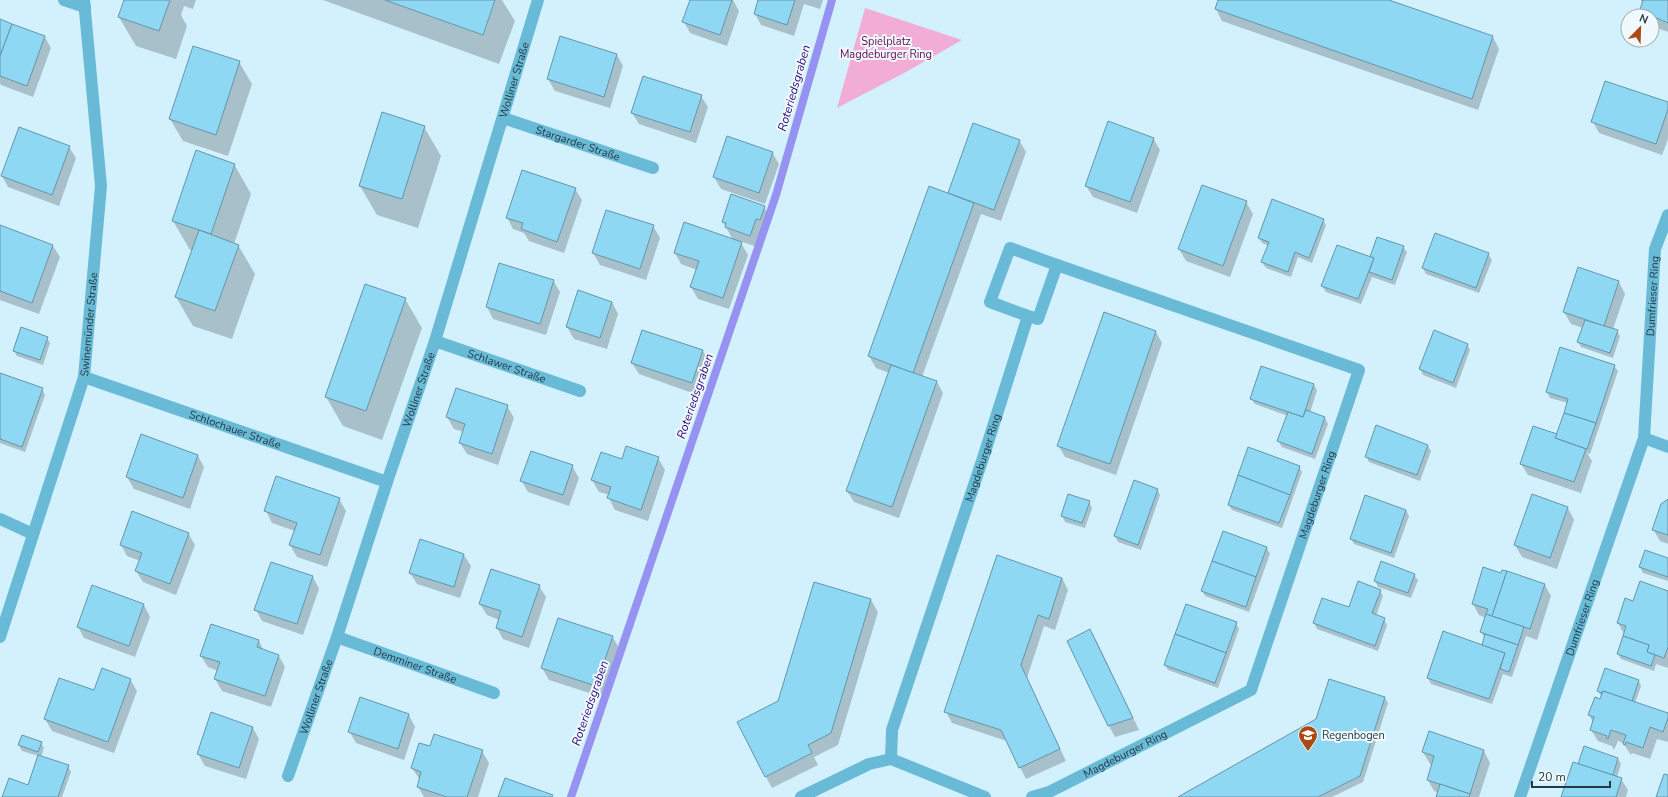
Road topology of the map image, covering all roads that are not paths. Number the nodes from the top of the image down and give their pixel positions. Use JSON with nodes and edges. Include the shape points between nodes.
{"nodes":[{"id":1,"x":64,"y":0,"type":"edge"},
{"id":2,"x":538,"y":0,"type":"edge"},
{"id":3,"x":85,"y":4,"type":"edge"},
{"id":4,"x":503,"y":118,"type":"junction"},
{"id":5,"x":653,"y":168,"type":"dead end"},
{"id":6,"x":1668,"y":215,"type":"edge"},
{"id":7,"x":1057,"y":265,"type":"junction"},
{"id":8,"x":1028,"y":316,"type":"junction"},
{"id":9,"x":435,"y":342,"type":"junction"},
{"id":10,"x":84,"y":378,"type":"junction"},
{"id":11,"x":580,"y":391,"type":"dead end"},
{"id":12,"x":1644,"y":438,"type":"junction"},
{"id":13,"x":1668,"y":447,"type":"edge"},
{"id":14,"x":387,"y":482,"type":"junction"},
{"id":15,"x":0,"y":519,"type":"edge"},
{"id":16,"x":33,"y":534,"type":"junction"},
{"id":17,"x":0,"y":637,"type":"edge"},
{"id":18,"x":337,"y":637,"type":"junction"},
{"id":19,"x":494,"y":693,"type":"dead end"},
{"id":20,"x":891,"y":759,"type":"junction"},
{"id":21,"x":288,"y":776,"type":"dead end"},
{"id":22,"x":801,"y":797,"type":"edge"},
{"id":23,"x":985,"y":797,"type":"edge"},
{"id":24,"x":1032,"y":797,"type":"edge"},
{"id":25,"x":1520,"y":797,"type":"edge"}],
"edges":[{"from":1,"to":3,"type":"street"},
{"from":2,"to":4,"type":"street","name":"Wolliner Straße"},
{"from":3,"to":10,"type":"street","name":"Swinemünder Straße","via":[[101,186]]},
{"from":4,"to":5,"type":"street","name":"Stargarder Straße"},
{"from":4,"to":9,"type":"street","name":"Wolliner Straße"},
{"from":6,"to":12,"type":"street","name":"Dumfrieser Ring","via":[[1655,249]]},
{"from":7,"to":8,"type":"street","via":[[1038,319]]},
{"from":7,"to":8,"type":"street","name":"Magdeburger Ring","via":[[1010,248],[990,302]]},
{"from":7,"to":24,"type":"street","name":"Magdeburger Ring","via":[[1359,370],[1251,690],[1049,792]]},
{"from":8,"to":20,"type":"street","name":"Magdeburger Ring","via":[[892,730]]},
{"from":9,"to":11,"type":"street","name":"Schlawer Straße"},
{"from":9,"to":14,"type":"street","name":"Wolliner Straße"},
{"from":10,"to":14,"type":"street","name":"Schlochauer Straße"},
{"from":10,"to":16,"type":"street","name":"Swinemünder Straße"},
{"from":12,"to":13,"type":"street"},
{"from":12,"to":25,"type":"street","name":"Dumfrieser Ring"},
{"from":14,"to":18,"type":"street","name":"Wolliner Straße"},
{"from":15,"to":16,"type":"street"},
{"from":16,"to":17,"type":"street","name":"Swinemünder Straße"},
{"from":18,"to":19,"type":"street","name":"Demminer Straße"},
{"from":18,"to":21,"type":"street","name":"Wolliner Straße"},
{"from":20,"to":22,"type":"street","via":[[869,764]]},
{"from":20,"to":23,"type":"street"}]}
